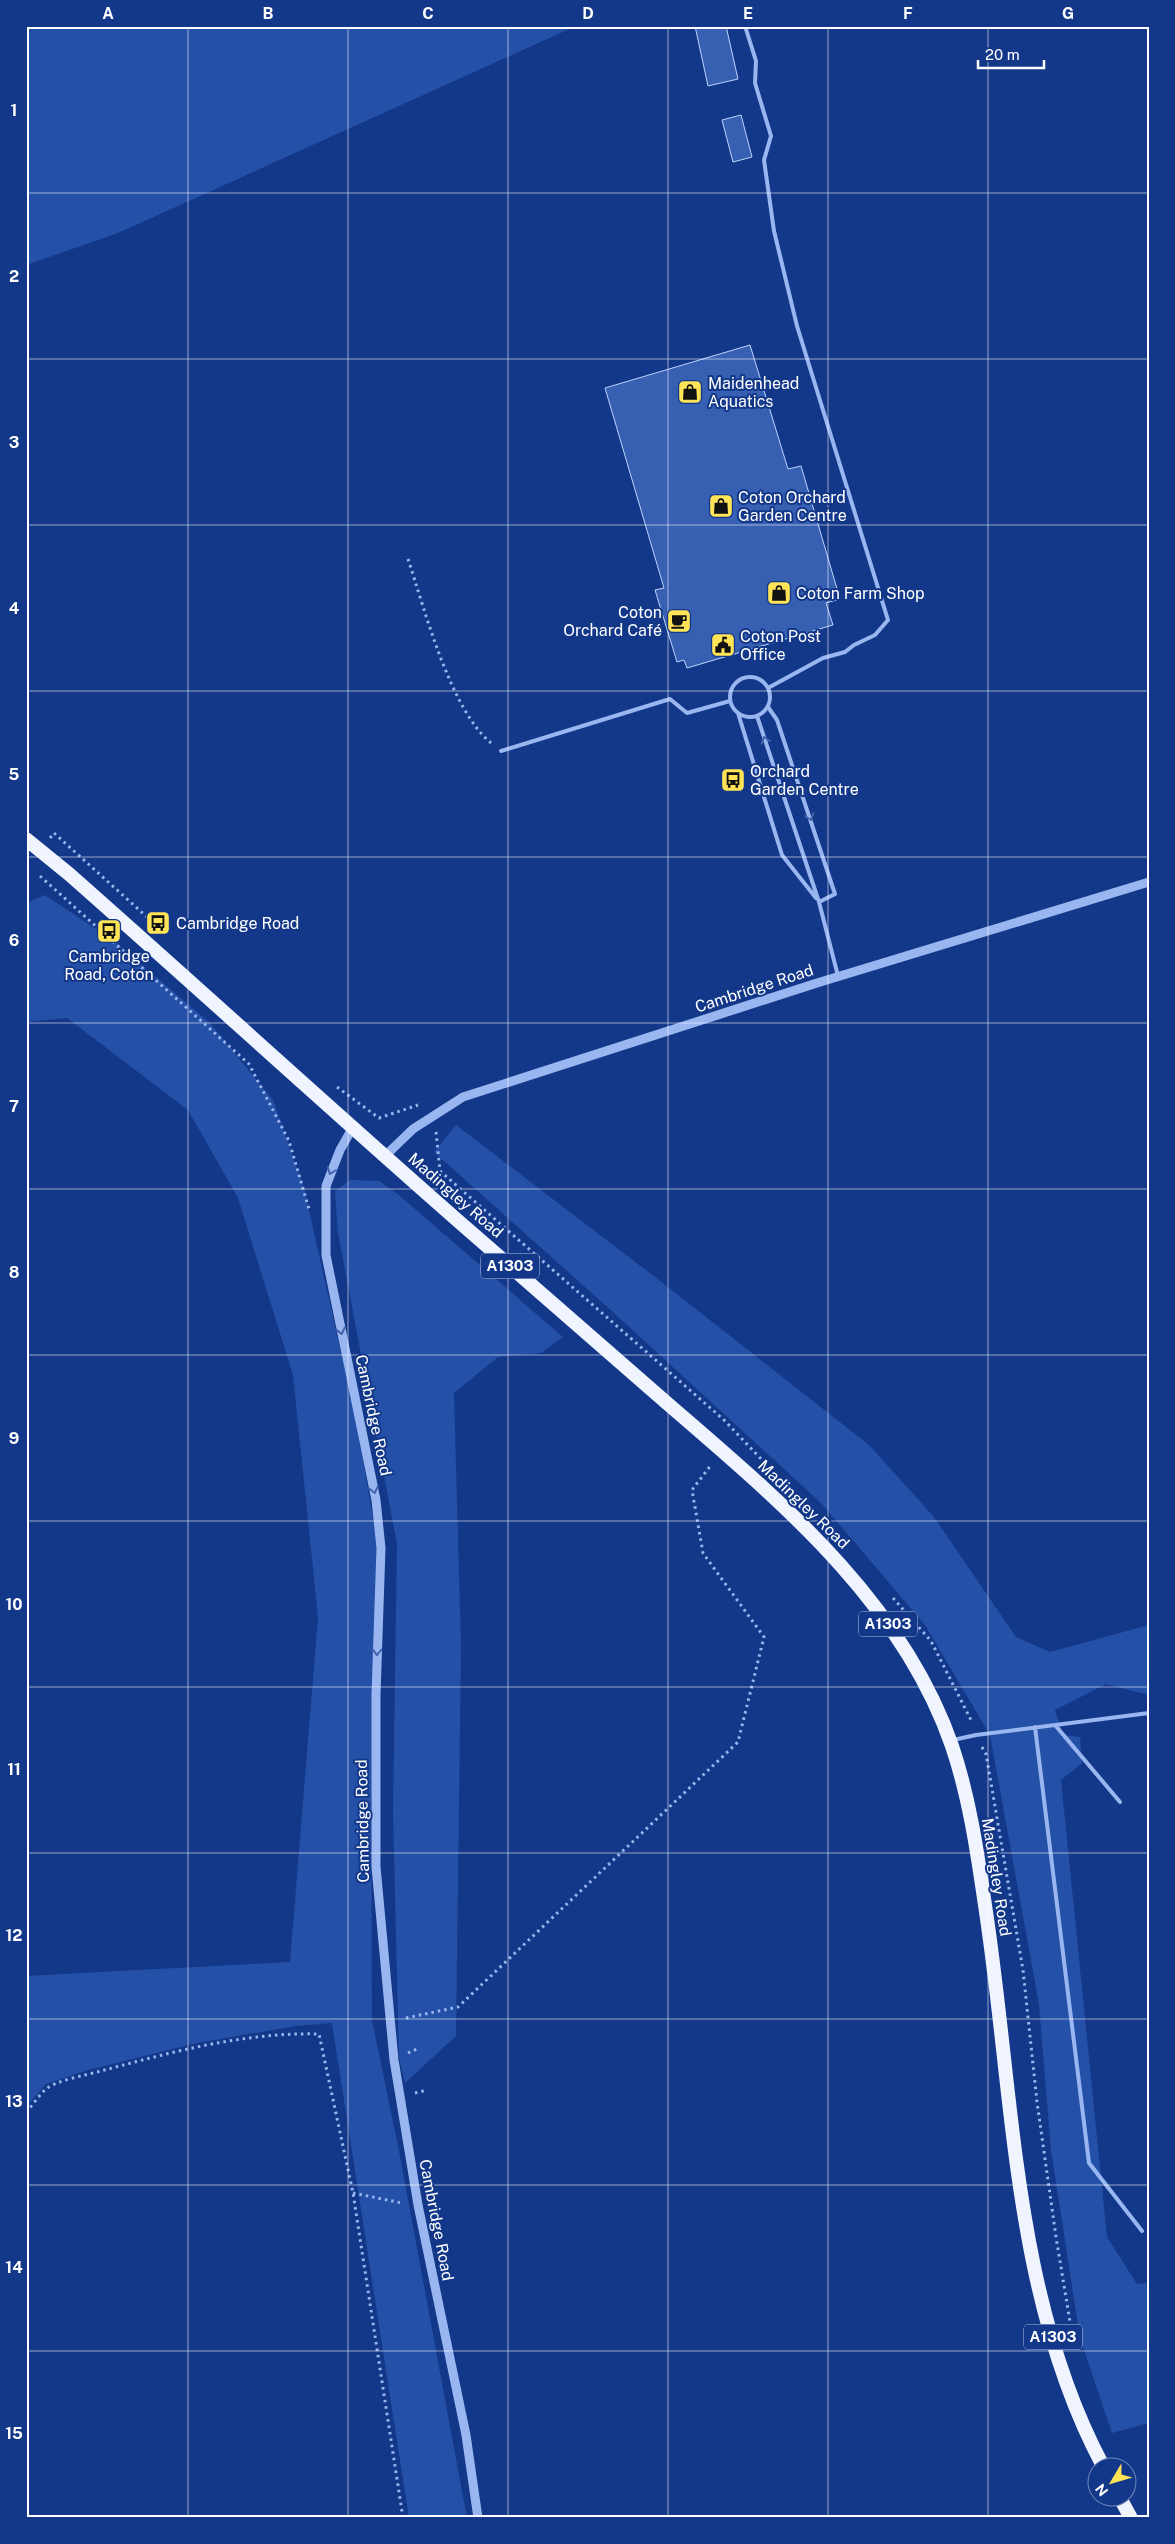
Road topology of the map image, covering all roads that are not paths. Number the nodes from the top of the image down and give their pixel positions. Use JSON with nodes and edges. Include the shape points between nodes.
{"nodes":[{"id":1,"x":745,"y":26,"type":"edge"},
{"id":2,"x":768,"y":688,"type":"junction"},
{"id":3,"x":730,"y":701,"type":"junction"},
{"id":4,"x":768,"y":707,"type":"junction"},
{"id":5,"x":738,"y":713,"type":"junction"},
{"id":6,"x":758,"y":716,"type":"junction"},
{"id":7,"x":502,"y":751,"type":"road end"},
{"id":8,"x":26,"y":839,"type":"edge"},
{"id":9,"x":1149,"y":882,"type":"edge"},
{"id":10,"x":819,"y":902,"type":"junction"},
{"id":11,"x":839,"y":977,"type":"junction"},
{"id":12,"x":353,"y":1127,"type":"junction"},
{"id":13,"x":386,"y":1156,"type":"junction"},
{"id":14,"x":1149,"y":1713,"type":"edge"},
{"id":15,"x":1055,"y":1724,"type":"junction"},
{"id":16,"x":1035,"y":1727,"type":"junction"},
{"id":17,"x":950,"y":1741,"type":"junction"},
{"id":18,"x":1120,"y":1802,"type":"dead end"},
{"id":19,"x":1142,"y":2231,"type":"dead end"},
{"id":20,"x":1098,"y":2456,"type":"edge"},
{"id":21,"x":1124,"y":2506,"type":"edge"},
{"id":22,"x":478,"y":2518,"type":"edge"},
{"id":23,"x":1131,"y":2518,"type":"edge"}],
"edges":[{"from":1,"to":2,"type":"lane","via":[[756,61],[755,83],[771,136],[764,160],[776,241],[797,326],[888,620],[875,635],[854,644],[845,652],[823,658]]},
{"from":2,"to":3,"type":"lane","via":[[759,679],[747,677],[735,683]]},
{"from":2,"to":4,"type":"lane"},
{"from":3,"to":5,"type":"lane"},
{"from":3,"to":7,"type":"lane","via":[[687,713],[670,699]]},
{"from":4,"to":6,"type":"lane"},
{"from":4,"to":10,"type":"lane","one_way":true,"via":[[777,720],[835,894]]},
{"from":5,"to":6,"type":"lane"},
{"from":5,"to":10,"type":"lane","via":[[782,855]]},
{"from":10,"to":6,"type":"lane","one_way":true},
{"from":8,"to":12,"type":"highway","name":"Madingley Road","number":"A1303"},
{"from":9,"to":11,"type":"street","name":"Cambridge Road"},
{"from":10,"to":11,"type":"lane"},
{"from":11,"to":13,"type":"street","name":"Cambridge Road","via":[[463,1097],[412,1129]]},
{"from":12,"to":13,"type":"highway","name":"Madingley Road","number":"A1303"},
{"from":12,"to":22,"type":"street","name":"Cambridge Road","one_way":true,"via":[[326,1186],[326,1255],[376,1500],[381,1548],[376,1695],[376,1867],[394,2060],[418,2205],[466,2435]]},
{"from":13,"to":17,"type":"highway","name":"Madingley Road","number":"A1303","via":[[722,1451],[826,1547],[884,1617],[920,1673]]},
{"from":14,"to":15,"type":"lane"},
{"from":15,"to":16,"type":"lane"},
{"from":15,"to":18,"type":"lane"},
{"from":16,"to":17,"type":"lane"},
{"from":16,"to":19,"type":"lane","via":[[1088,2163]]},
{"from":17,"to":20,"type":"highway","name":"Madingley Road","number":"A1303","via":[[975,1840],[993,1959],[1022,2202],[1038,2286],[1068,2390]]},
{"from":21,"to":23,"type":"highway"}]}
